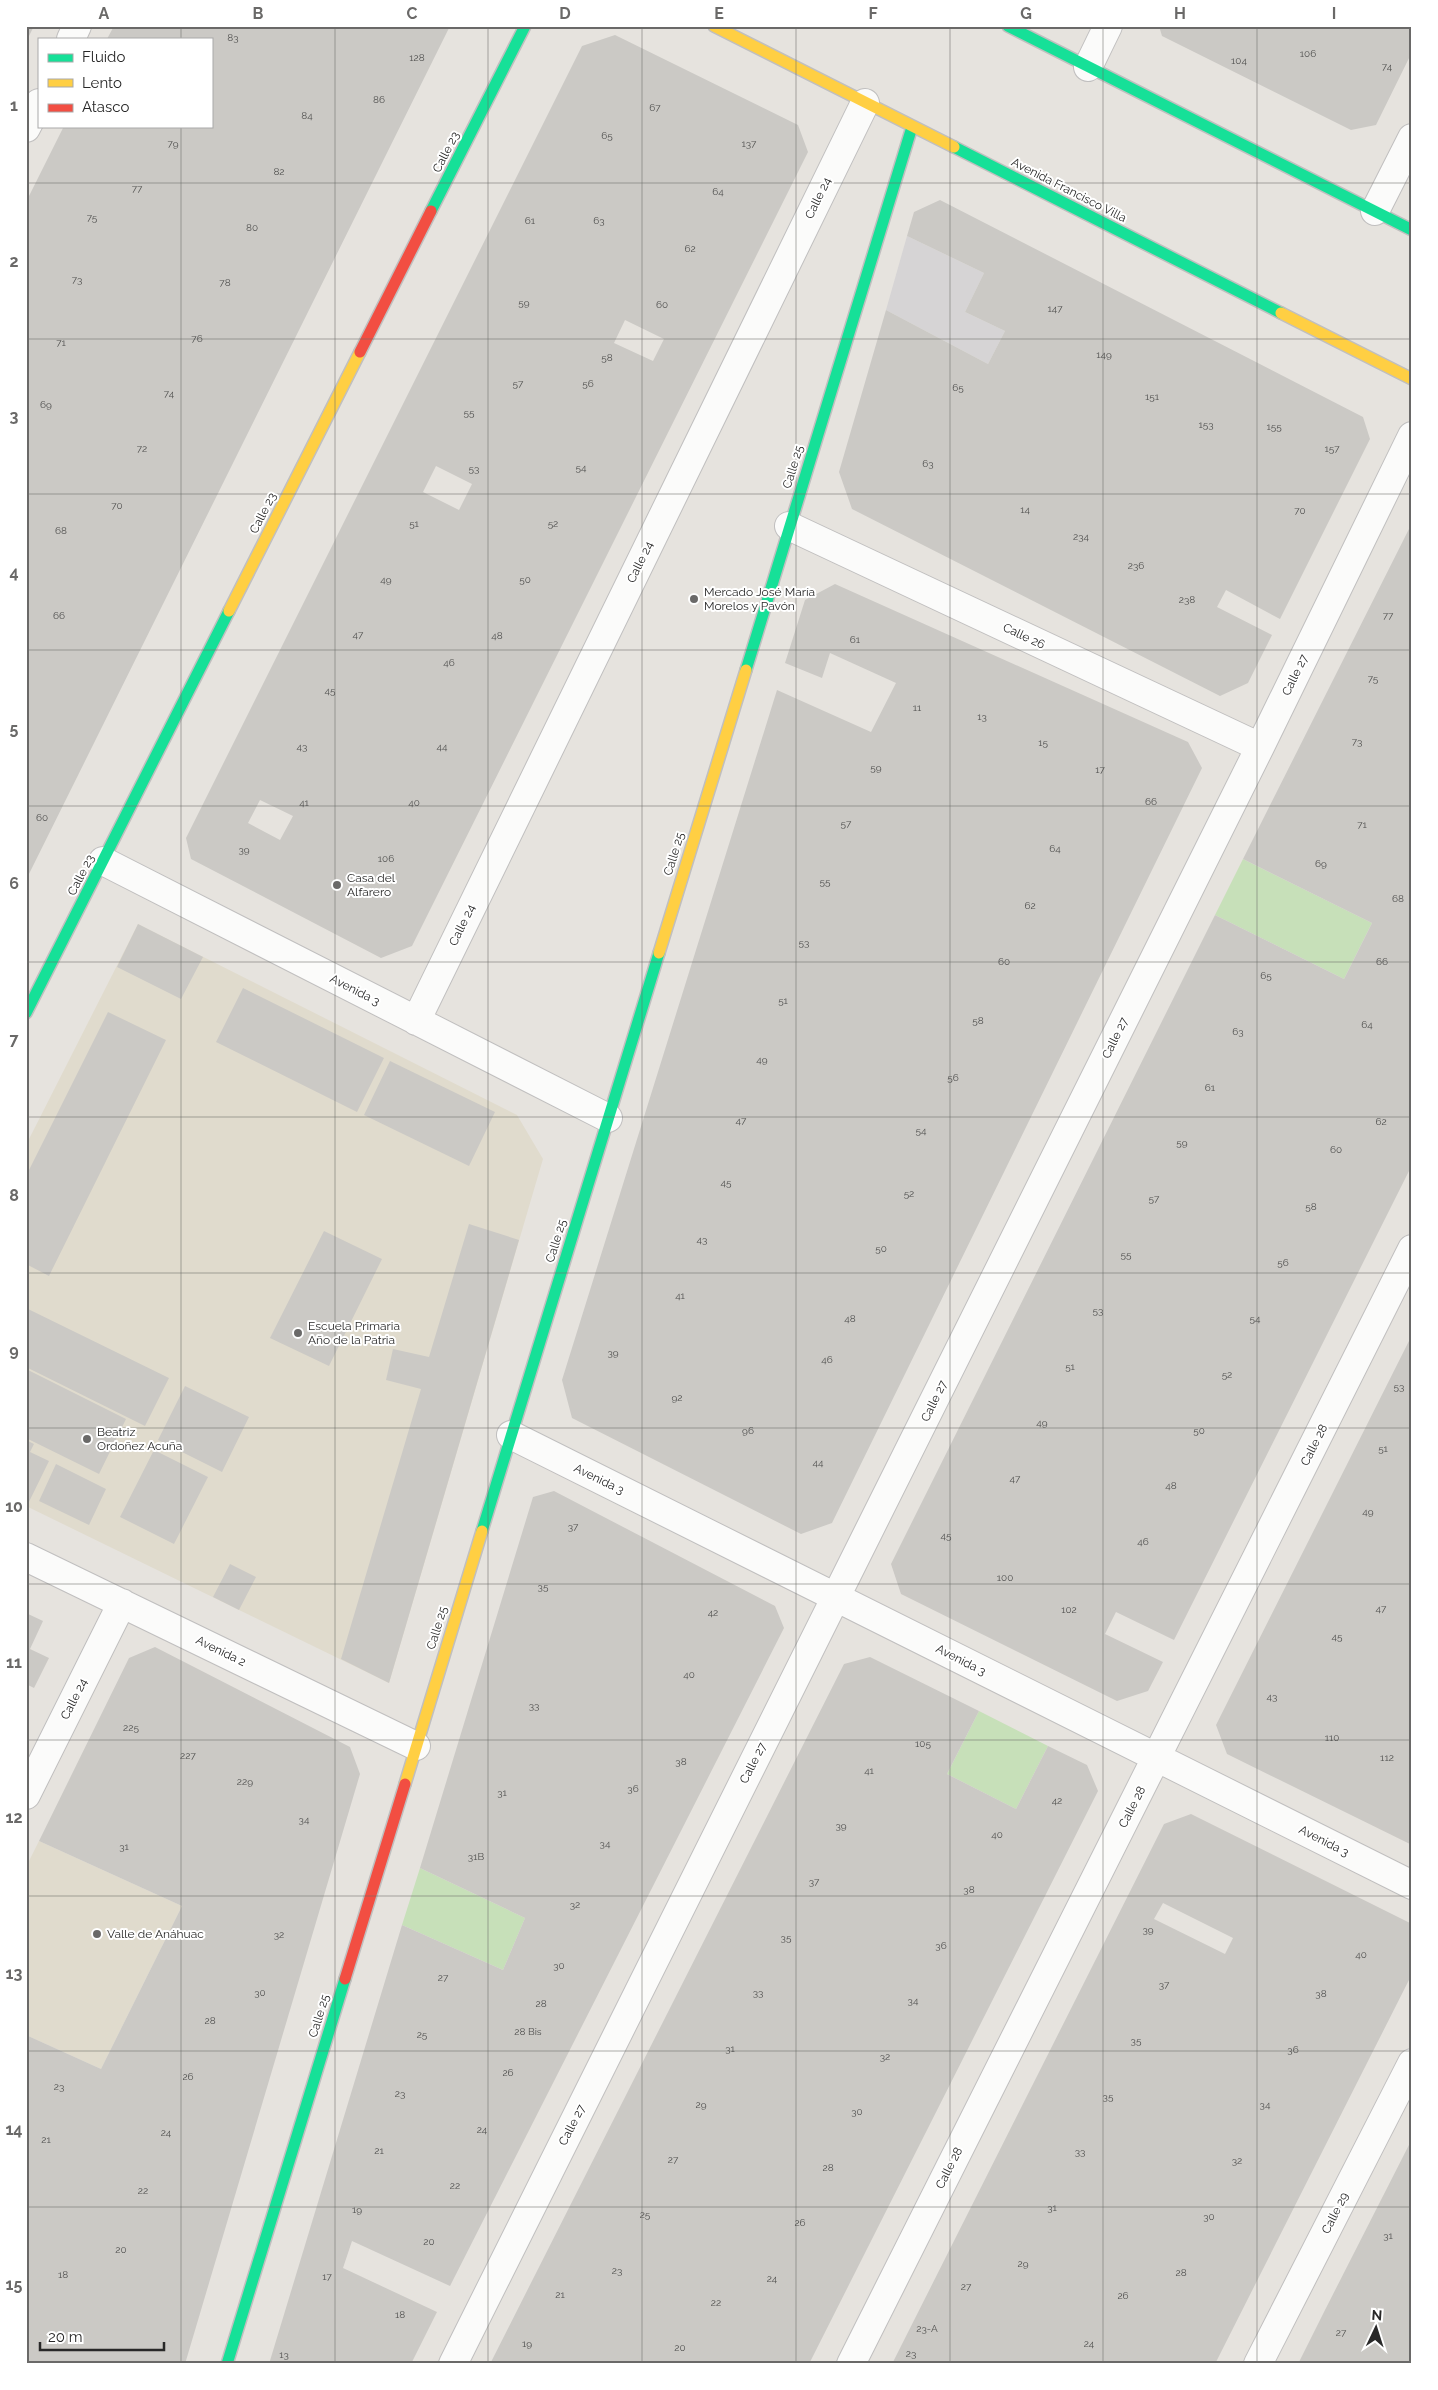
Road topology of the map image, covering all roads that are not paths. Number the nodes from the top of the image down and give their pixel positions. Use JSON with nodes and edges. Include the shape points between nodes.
{"nodes":[{"id":1,"x":77,"y":26,"type":"edge"},
{"id":2,"x":525,"y":26,"type":"edge"},
{"id":3,"x":714,"y":26,"type":"edge"},
{"id":4,"x":1008,"y":26,"type":"edge"},
{"id":5,"x":1108,"y":26,"type":"edge"},
{"id":6,"x":71,"y":38,"type":"edge"},
{"id":7,"x":1088,"y":67,"type":"junction"},
{"id":8,"x":865,"y":103,"type":"junction"},
{"id":9,"x":38,"y":105,"type":"edge"},
{"id":10,"x":912,"y":126,"type":"junction"},
{"id":11,"x":26,"y":128,"type":"edge"},
{"id":12,"x":1412,"y":138,"type":"edge"},
{"id":13,"x":1375,"y":211,"type":"junction"},
{"id":14,"x":1412,"y":230,"type":"edge"},
{"id":15,"x":1412,"y":379,"type":"edge"},
{"id":16,"x":1412,"y":436,"type":"edge"},
{"id":17,"x":789,"y":526,"type":"junction"},
{"id":18,"x":1260,"y":747,"type":"junction"},
{"id":19,"x":103,"y":861,"type":"junction"},
{"id":20,"x":26,"y":1013,"type":"edge"},
{"id":21,"x":416,"y":1021,"type":"junction"},
{"id":22,"x":608,"y":1118,"type":"junction"},
{"id":23,"x":1412,"y":1249,"type":"edge"},
{"id":24,"x":511,"y":1436,"type":"junction"},
{"id":25,"x":26,"y":1557,"type":"edge"},
{"id":26,"x":836,"y":1598,"type":"junction"},
{"id":27,"x":122,"y":1604,"type":"junction"},
{"id":28,"x":416,"y":1746,"type":"junction"},
{"id":29,"x":1156,"y":1758,"type":"junction"},
{"id":30,"x":26,"y":1795,"type":"edge"},
{"id":31,"x":1412,"y":1885,"type":"edge"},
{"id":32,"x":1412,"y":2063,"type":"edge"},
{"id":33,"x":227,"y":2364,"type":"edge"},
{"id":34,"x":453,"y":2364,"type":"edge"},
{"id":35,"x":850,"y":2364,"type":"edge"},
{"id":36,"x":1258,"y":2364,"type":"edge"}],
"edges":[{"from":1,"to":6,"type":"street"},
{"from":2,"to":19,"type":"street","name":"Calle 23"},
{"from":3,"to":8,"type":"street","name":"Avenida Francisco Villa"},
{"from":4,"to":7,"type":"street"},
{"from":5,"to":7,"type":"street"},
{"from":7,"to":13,"type":"street"},
{"from":8,"to":10,"type":"street","name":"Avenida Francisco Villa"},
{"from":8,"to":21,"type":"street","name":"Calle 24"},
{"from":9,"to":11,"type":"street"},
{"from":10,"to":15,"type":"street","name":"Avenida Francisco Villa"},
{"from":10,"to":17,"type":"street","name":"Calle 25"},
{"from":12,"to":13,"type":"street"},
{"from":13,"to":14,"type":"street"},
{"from":16,"to":18,"type":"street","name":"Calle 27"},
{"from":17,"to":18,"type":"street","name":"Calle 26"},
{"from":17,"to":22,"type":"street","name":"Calle 25"},
{"from":18,"to":26,"type":"street","name":"Calle 27"},
{"from":19,"to":20,"type":"street","name":"Calle 23"},
{"from":19,"to":21,"type":"street","name":"Avenida 3"},
{"from":21,"to":22,"type":"street","name":"Avenida 3"},
{"from":22,"to":24,"type":"street","name":"Calle 25"},
{"from":23,"to":29,"type":"street","name":"Calle 28"},
{"from":24,"to":26,"type":"street","name":"Avenida 3"},
{"from":24,"to":28,"type":"street","name":"Calle 25"},
{"from":25,"to":27,"type":"street","name":"Avenida 2"},
{"from":26,"to":29,"type":"street","name":"Avenida 3"},
{"from":26,"to":34,"type":"street","name":"Calle 27"},
{"from":27,"to":28,"type":"street","name":"Avenida 2"},
{"from":27,"to":30,"type":"street","name":"Calle 24"},
{"from":28,"to":33,"type":"street","name":"Calle 25"},
{"from":29,"to":31,"type":"street","name":"Avenida 3"},
{"from":29,"to":35,"type":"street","name":"Calle 28"},
{"from":32,"to":36,"type":"street","name":"Calle 29"}]}
